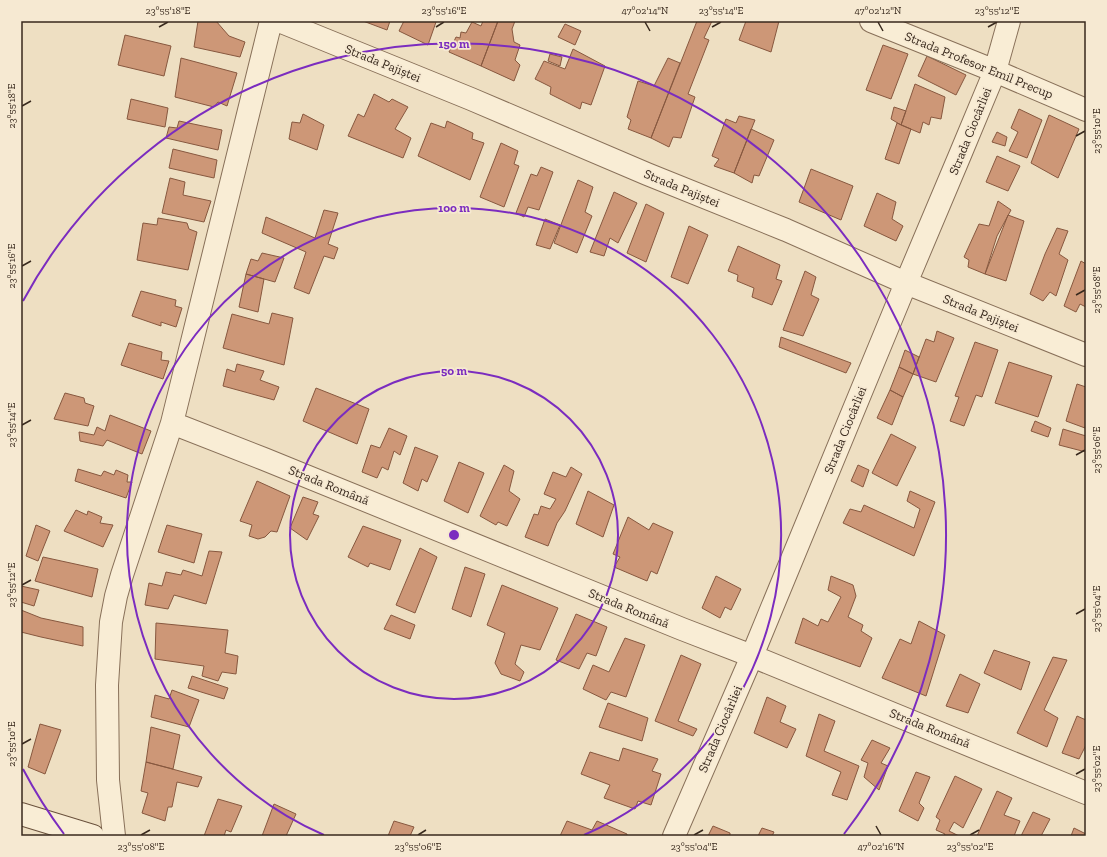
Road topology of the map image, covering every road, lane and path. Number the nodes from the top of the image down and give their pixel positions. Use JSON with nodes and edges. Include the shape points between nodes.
{"nodes":[{"id":1,"x":271,"y":21,"type":"edge"},
{"id":2,"x":279,"y":21,"type":"edge"},
{"id":3,"x":871,"y":21,"type":"edge"},
{"id":4,"x":1009,"y":21,"type":"edge"},
{"id":5,"x":994,"y":71,"type":"junction"},
{"id":6,"x":1086,"y":110,"type":"edge"},
{"id":7,"x":906,"y":283,"type":"junction"},
{"id":8,"x":1086,"y":355,"type":"edge"},
{"id":9,"x":172,"y":423,"type":"junction"},
{"id":10,"x":752,"y":656,"type":"junction"},
{"id":11,"x":1086,"y":793,"type":"edge"},
{"id":12,"x":21,"y":814,"type":"edge"},
{"id":13,"x":93,"y":836,"type":"edge"},
{"id":14,"x":114,"y":836,"type":"edge"},
{"id":15,"x":674,"y":836,"type":"edge"}],
"edges":[{"from":1,"to":9,"type":"street"},
{"from":2,"to":7,"type":"street","name":"Strada Pajiștei","via":[[786,230]]},
{"from":3,"to":5,"type":"street","name":"Strada Profesor Emil Precup"},
{"from":4,"to":5,"type":"street","name":"Strada Ciocârliei"},
{"from":5,"to":6,"type":"street","name":"Strada Profesor Emil Precup"},
{"from":5,"to":7,"type":"street","name":"Strada Ciocârliei"},
{"from":7,"to":8,"type":"street","name":"Strada Pajiștei"},
{"from":7,"to":10,"type":"street","name":"Strada Ciocârliei"},
{"from":9,"to":10,"type":"street","name":"Strada Română"},
{"from":9,"to":14,"type":"street","via":[[122,575],[111,622],[107,730],[108,780]]},
{"from":10,"to":11,"type":"street","name":"Strada Română"},
{"from":10,"to":15,"type":"street","name":"Strada Ciocârliei"},
{"from":12,"to":13,"type":"street"}]}
